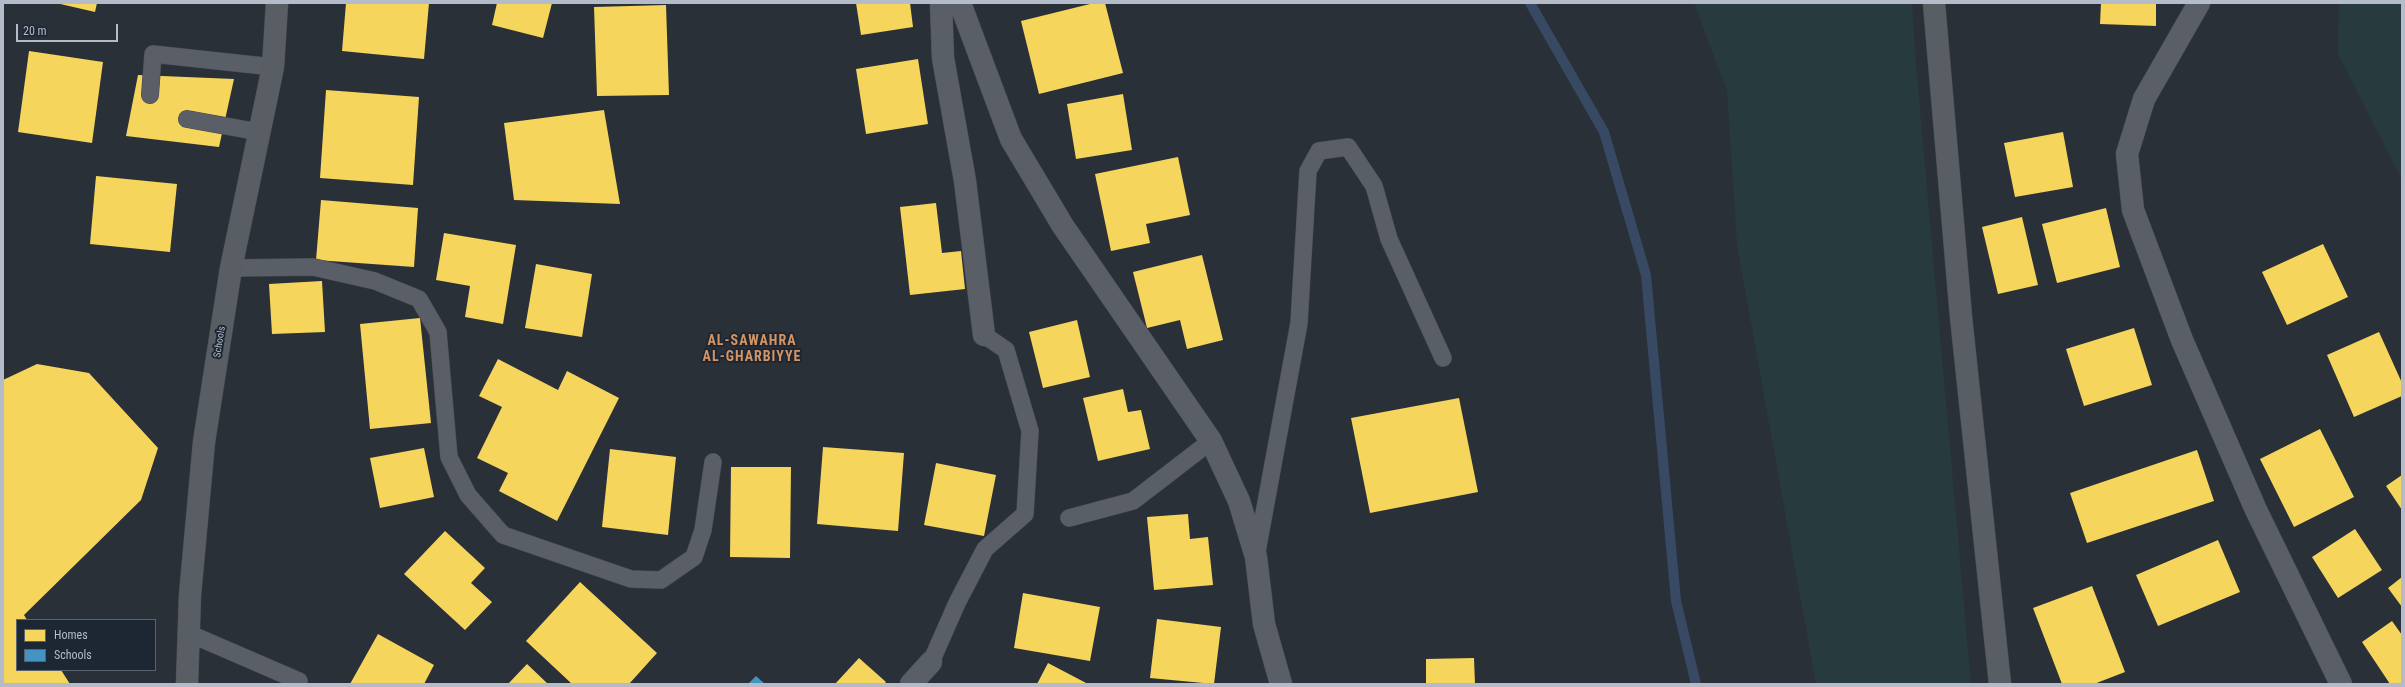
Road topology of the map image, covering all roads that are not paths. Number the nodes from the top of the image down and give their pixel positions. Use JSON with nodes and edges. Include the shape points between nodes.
{"nodes":[{"id":1,"x":277,"y":3,"type":"edge"},
{"id":2,"x":941,"y":3,"type":"edge"},
{"id":3,"x":960,"y":3,"type":"edge"},
{"id":4,"x":1934,"y":3,"type":"edge"},
{"id":5,"x":2199,"y":3,"type":"edge"},
{"id":6,"x":273,"y":67,"type":"junction"},
{"id":7,"x":150,"y":95,"type":"dead end"},
{"id":8,"x":187,"y":119,"type":"dead end"},
{"id":9,"x":259,"y":132,"type":"junction"},
{"id":10,"x":231,"y":268,"type":"junction"},
{"id":11,"x":984,"y":335,"type":"joint"},
{"id":12,"x":1443,"y":358,"type":"dead end"},
{"id":13,"x":1211,"y":441,"type":"junction"},
{"id":14,"x":713,"y":462,"type":"dead end"},
{"id":15,"x":1069,"y":518,"type":"dead end"},
{"id":16,"x":1256,"y":557,"type":"junction"},
{"id":17,"x":188,"y":633,"type":"junction"},
{"id":18,"x":931,"y":662,"type":"joint"},
{"id":19,"x":299,"y":681,"type":"dead end"},
{"id":20,"x":187,"y":684,"type":"edge"},
{"id":21,"x":910,"y":684,"type":"edge"},
{"id":22,"x":1281,"y":684,"type":"edge"},
{"id":23,"x":2000,"y":684,"type":"edge"},
{"id":24,"x":2342,"y":684,"type":"edge"}],
"edges":[{"from":1,"to":6,"type":"street","name":"Schools"},
{"from":2,"to":11,"type":"street","via":[[943,58],[965,181]]},
{"from":3,"to":13,"type":"street","via":[[1011,139],[1063,226]]},
{"from":4,"to":23,"type":"street","via":[[1960,317]]},
{"from":5,"to":24,"type":"street","via":[[2144,99],[2128,154],[2133,210],[2182,340],[2256,510]]},
{"from":6,"to":7,"type":"lane","via":[[153,54]]},
{"from":6,"to":9,"type":"street","name":"Schools"},
{"from":8,"to":9,"type":"lane"},
{"from":9,"to":10,"type":"street","name":"Schools"},
{"from":10,"to":14,"type":"lane","via":[[313,267],[375,281],[418,299],[438,332],[449,457],[468,495],[503,535],[631,578],[661,580],[694,557],[703,530]]},
{"from":10,"to":17,"type":"street","name":"Schools","via":[[204,442]]},
{"from":11,"to":18,"type":"lane","via":[[1006,350],[1030,431],[1025,514],[985,549]]},
{"from":12,"to":16,"type":"lane","via":[[1390,239],[1374,186],[1348,147],[1319,151],[1308,171],[1299,323]]},
{"from":13,"to":15,"type":"lane","via":[[1133,501]]},
{"from":13,"to":16,"type":"street","via":[[1238,501]]},
{"from":16,"to":22,"type":"street","via":[[1264,624]]},
{"from":17,"to":19,"type":"lane"},
{"from":17,"to":20,"type":"street","name":"Schools"},
{"from":18,"to":21,"type":"street"}]}
